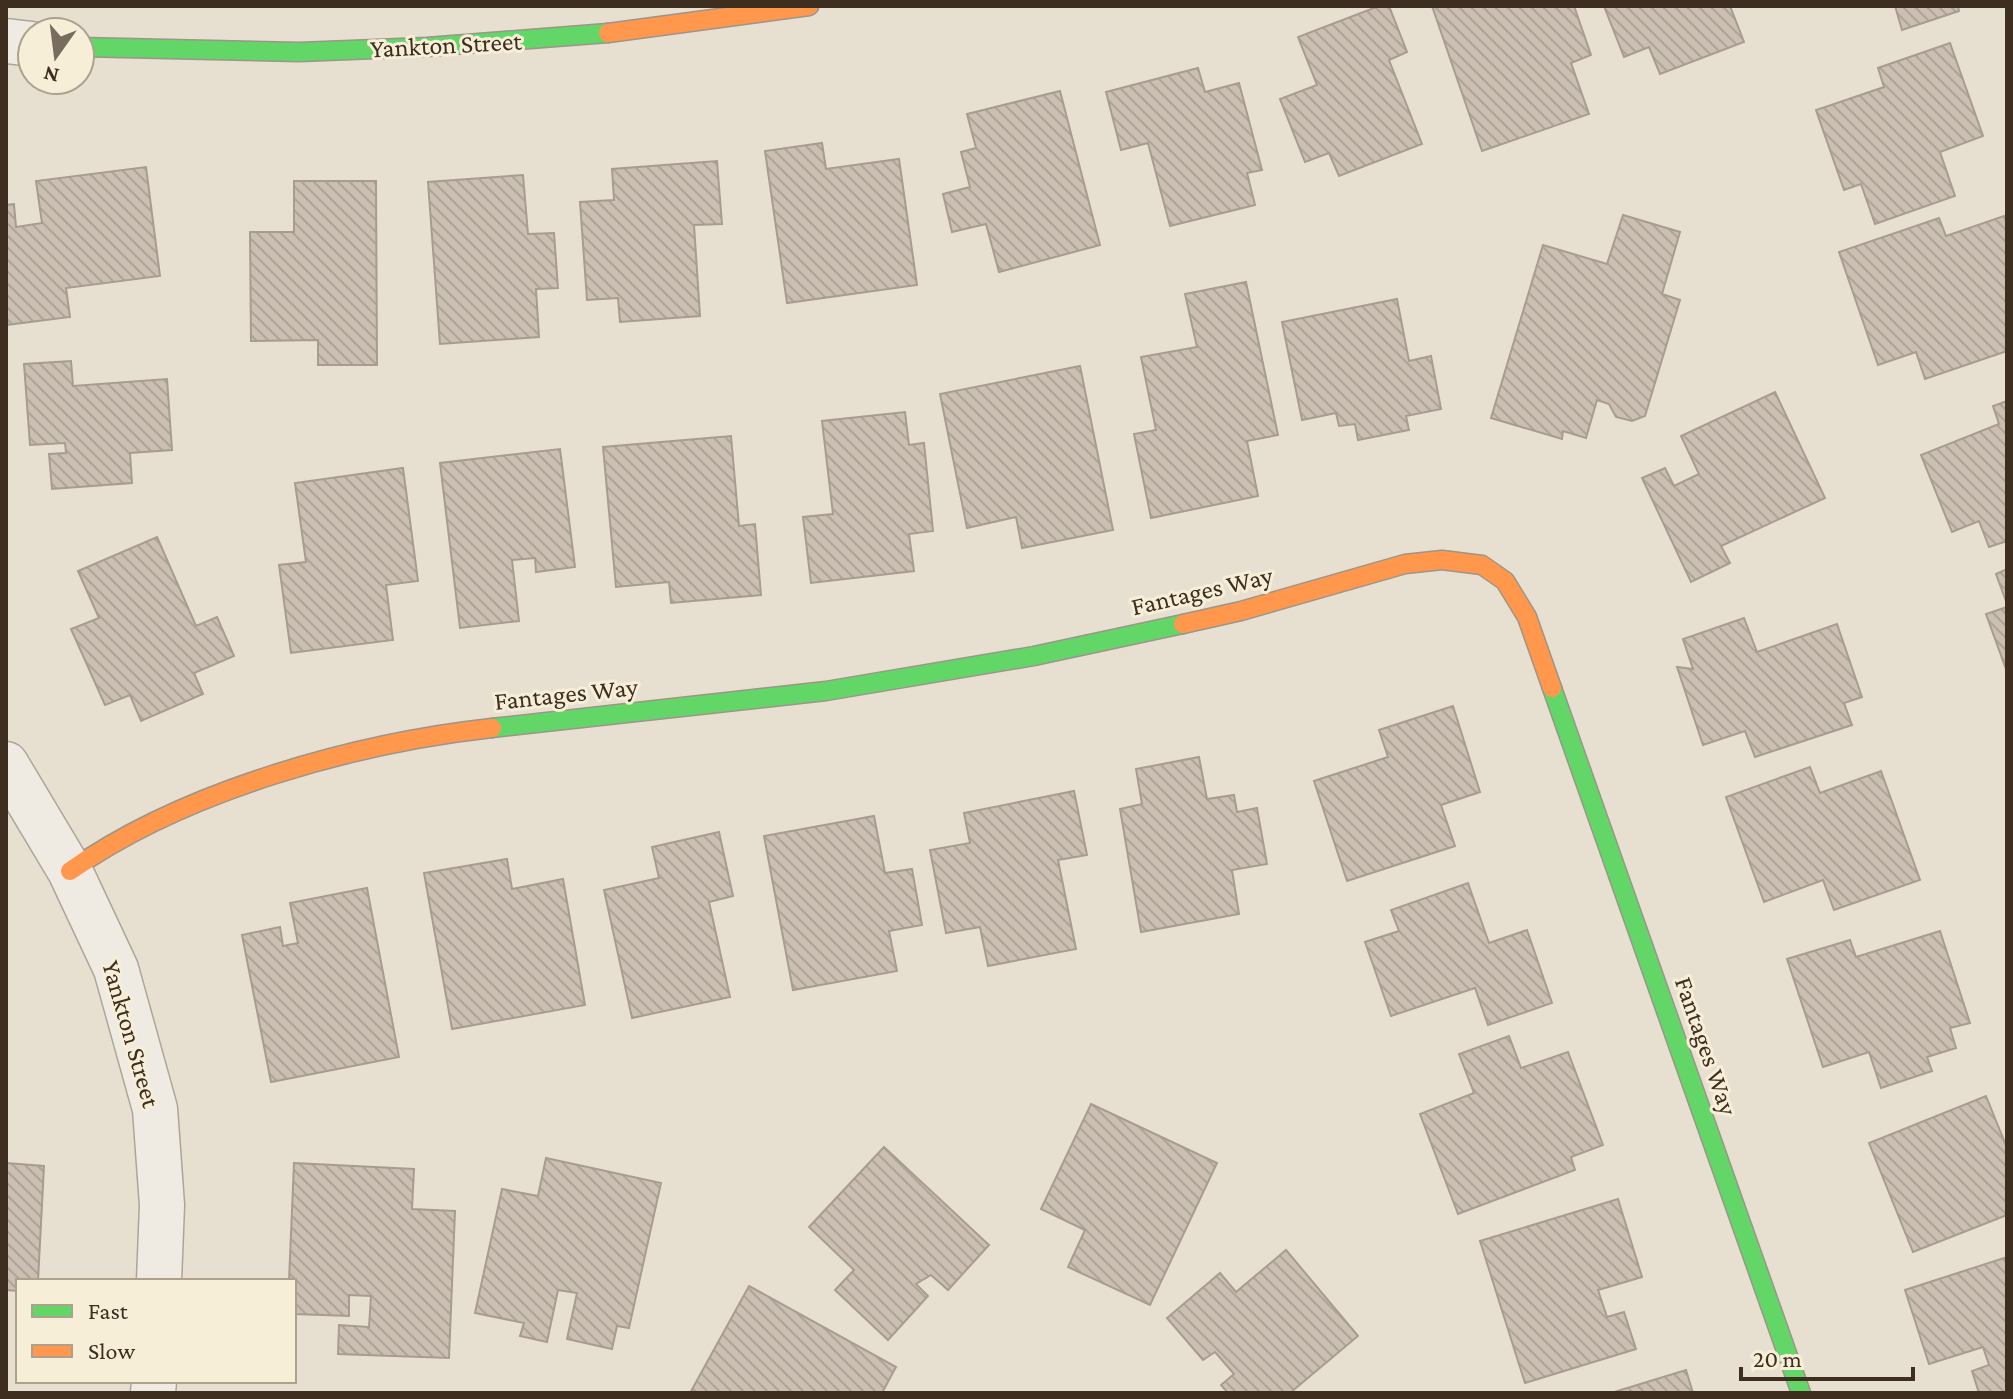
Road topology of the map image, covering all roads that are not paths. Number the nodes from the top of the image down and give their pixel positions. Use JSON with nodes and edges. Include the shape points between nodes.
{"nodes":[{"id":1,"x":809,"y":6,"type":"edge"},
{"id":2,"x":96,"y":47,"type":"edge"},
{"id":3,"x":6,"y":764,"type":"edge"},
{"id":4,"x":70,"y":871,"type":"junction"},
{"id":5,"x":159,"y":1279,"type":"edge"},
{"id":6,"x":1801,"y":1393,"type":"edge"}],
"edges":[{"from":1,"to":2,"type":"street","name":"Yankton Street","via":[[706,23],[473,46],[297,52]]},
{"from":3,"to":4,"type":"street","name":"Yankton Street"},
{"from":4,"to":5,"type":"street","name":"Yankton Street","via":[[116,969],[155,1109],[162,1205]]},
{"from":4,"to":6,"type":"street","name":"Fantages Way","via":[[104,847],[210,798],[319,761],[431,735],[841,689],[1034,656],[1241,611],[1405,564],[1442,560],[1482,565],[1505,581],[1527,617]]}]}
